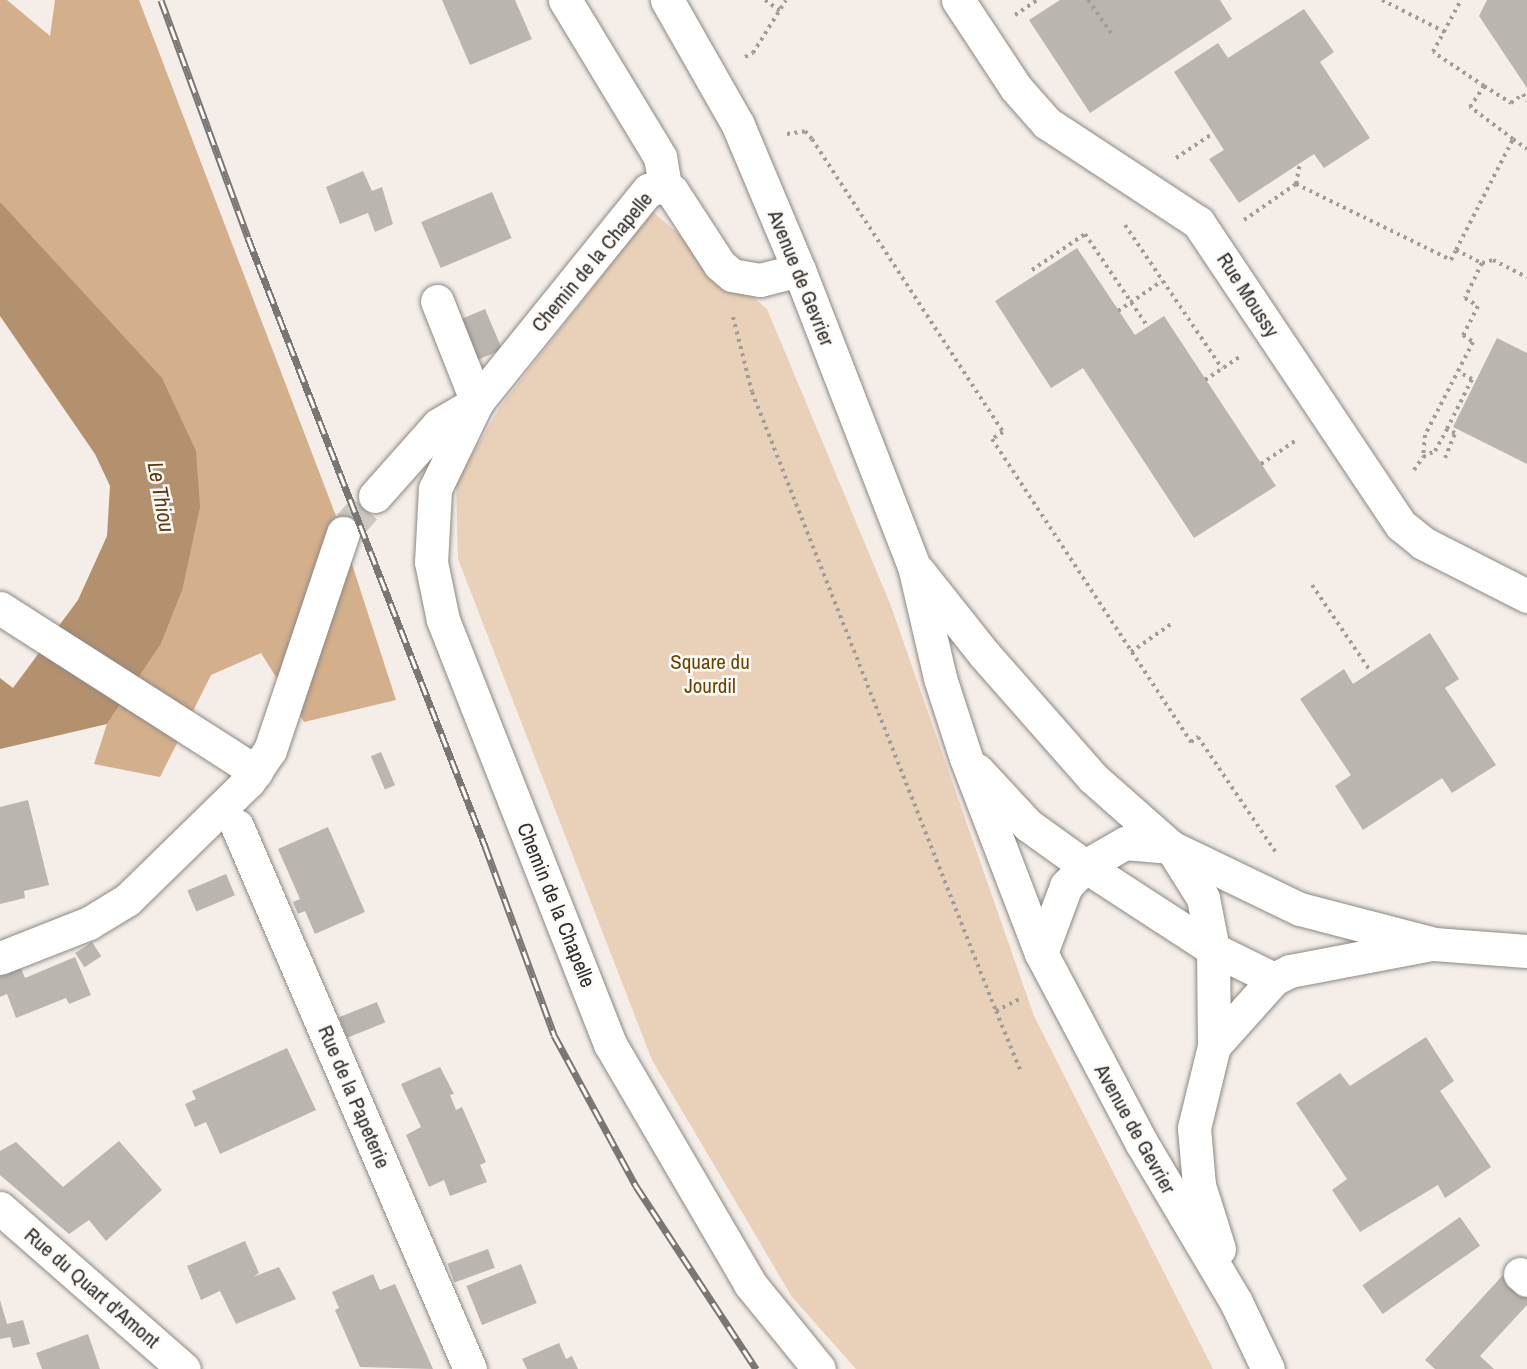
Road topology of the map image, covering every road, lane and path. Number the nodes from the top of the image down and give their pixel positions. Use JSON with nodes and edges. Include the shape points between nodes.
{"nodes":[{"id":1,"x":565,"y":0,"type":"edge"},
{"id":2,"x":667,"y":0,"type":"edge"},
{"id":3,"x":765,"y":0,"type":"edge"},
{"id":4,"x":786,"y":0,"type":"edge"},
{"id":5,"x":958,"y":0,"type":"edge"},
{"id":6,"x":1037,"y":0,"type":"edge"},
{"id":7,"x":1088,"y":0,"type":"edge"},
{"id":8,"x":1382,"y":0,"type":"edge"},
{"id":9,"x":1461,"y":0,"type":"edge"},
{"id":10,"x":1021,"y":10,"type":"dead end"},
{"id":11,"x":780,"y":11,"type":"junction"},
{"id":12,"x":1445,"y":32,"type":"junction"},
{"id":13,"x":1112,"y":34,"type":"dead end"},
{"id":14,"x":753,"y":53,"type":"dead end"},
{"id":15,"x":1484,"y":86,"type":"junction"},
{"id":16,"x":1527,"y":101,"type":"edge"},
{"id":17,"x":1212,"y":134,"type":"dead end"},
{"id":18,"x":1513,"y":139,"type":"junction"},
{"id":19,"x":1527,"y":149,"type":"edge"},
{"id":20,"x":749,"y":150,"type":"junction"},
{"id":21,"x":1176,"y":158,"type":"dead end"},
{"id":22,"x":1300,"y":163,"type":"dead end"},
{"id":23,"x":1296,"y":184,"type":"junction"},
{"id":24,"x":665,"y":186,"type":"junction"},
{"id":25,"x":1146,"y":188,"type":"junction"},
{"id":26,"x":1213,"y":241,"type":"junction"},
{"id":27,"x":1456,"y":250,"type":"junction"},
{"id":28,"x":1482,"y":263,"type":"junction"},
{"id":29,"x":720,"y":265,"type":"junction"},
{"id":30,"x":799,"y":270,"type":"junction"},
{"id":31,"x":1032,"y":270,"type":"dead end"},
{"id":32,"x":1527,"y":277,"type":"edge"},
{"id":33,"x":1162,"y":281,"type":"junction"},
{"id":34,"x":436,"y":301,"type":"dead end"},
{"id":35,"x":1131,"y":302,"type":"junction"},
{"id":36,"x":1118,"y":311,"type":"dead end"},
{"id":37,"x":1146,"y":324,"type":"dead end"},
{"id":38,"x":1222,"y":368,"type":"dead end"},
{"id":39,"x":1458,"y":372,"type":"junction"},
{"id":40,"x":1211,"y":376,"type":"dead end"},
{"id":41,"x":1205,"y":380,"type":"dead end"},
{"id":42,"x":477,"y":402,"type":"junction"},
{"id":43,"x":1447,"y":429,"type":"junction"},
{"id":44,"x":1435,"y":451,"type":"dead end"},
{"id":45,"x":1424,"y":457,"type":"dead end"},
{"id":46,"x":1444,"y":458,"type":"dead end"},
{"id":47,"x":375,"y":496,"type":"tunnel mouth"},
{"id":48,"x":343,"y":533,"type":"tunnel mouth"},
{"id":49,"x":914,"y":566,"type":"junction"},
{"id":50,"x":1312,"y":585,"type":"dead end"},
{"id":51,"x":1527,"y":596,"type":"edge"},
{"id":52,"x":0,"y":608,"type":"edge"},
{"id":53,"x":1171,"y":624,"type":"dead end"},
{"id":54,"x":1131,"y":652,"type":"junction"},
{"id":55,"x":1371,"y":672,"type":"dead end"},
{"id":56,"x":966,"y":758,"type":"junction"},
{"id":57,"x":255,"y":772,"type":"junction"},
{"id":58,"x":237,"y":826,"type":"dead end"},
{"id":59,"x":1172,"y":847,"type":"junction"},
{"id":60,"x":1085,"y":867,"type":"junction"},
{"id":61,"x":1276,"y":896,"type":"junction"},
{"id":62,"x":1434,"y":944,"type":"junction"},
{"id":63,"x":1213,"y":949,"type":"junction"},
{"id":64,"x":1527,"y":951,"type":"edge"},
{"id":65,"x":1041,"y":953,"type":"junction"},
{"id":66,"x":0,"y":958,"type":"edge"},
{"id":67,"x":1274,"y":979,"type":"junction"},
{"id":68,"x":1056,"y":982,"type":"junction"},
{"id":69,"x":996,"y":1011,"type":"junction"},
{"id":70,"x":1214,"y":1046,"type":"junction"},
{"id":71,"x":1021,"y":1072,"type":"dead end"},
{"id":72,"x":0,"y":1208,"type":"edge"},
{"id":73,"x":1236,"y":1302,"type":"junction"},
{"id":74,"x":184,"y":1369,"type":"edge"},
{"id":75,"x":470,"y":1369,"type":"edge"},
{"id":76,"x":819,"y":1369,"type":"edge"},
{"id":77,"x":1268,"y":1369,"type":"edge"}],
"edges":[{"from":1,"to":24,"type":"street","via":[[660,157]]},
{"from":2,"to":20,"type":"street","name":"Avenue de Gevrier","via":[[713,76]]},
{"from":3,"to":11,"type":"path"},
{"from":4,"to":11,"type":"path"},
{"from":5,"to":25,"type":"street","name":"Rue Moussy","via":[[1029,106],[1047,123]]},
{"from":6,"to":10,"type":"path"},
{"from":7,"to":13,"type":"path"},
{"from":8,"to":12,"type":"path"},
{"from":9,"to":12,"type":"path"},
{"from":11,"to":14,"type":"path"},
{"from":12,"to":15,"type":"path","via":[[1433,52]]},
{"from":15,"to":16,"type":"path","via":[[1511,103],[1523,94]]},
{"from":15,"to":18,"type":"path","via":[[1470,107]]},
{"from":17,"to":21,"type":"path"},
{"from":18,"to":19,"type":"path"},
{"from":18,"to":27,"type":"path"},
{"from":20,"to":30,"type":"street","name":"Avenue de Gevrier"},
{"from":20,"to":54,"type":"path","via":[[794,131],[805,131],[813,139],[1003,432],[992,439]]},
{"from":22,"to":23,"type":"path"},
{"from":23,"to":26,"type":"path"},
{"from":23,"to":27,"type":"path","via":[[1451,260]]},
{"from":24,"to":29,"type":"street","name":"Chemin de la Chapelle","via":[[690,214]]},
{"from":24,"to":42,"type":"street","name":"Chemin de la Chapelle","via":[[648,190]]},
{"from":25,"to":26,"type":"street","name":"Rue Moussy","via":[[1198,222]]},
{"from":25,"to":33,"type":"path","via":[[1123,223]]},
{"from":26,"to":51,"type":"street","name":"Rue Moussy","via":[[1401,525],[1423,543]]},
{"from":27,"to":28,"type":"path"},
{"from":28,"to":32,"type":"path","via":[[1493,260]]},
{"from":28,"to":39,"type":"path","via":[[1465,298],[1478,306],[1463,335],[1473,342]]},
{"from":29,"to":30,"type":"street","via":[[744,279],[760,280]]},
{"from":29,"to":69,"type":"path","via":[[752,392]]},
{"from":30,"to":49,"type":"street","name":"Avenue de Gevrier"},
{"from":31,"to":35,"type":"path","via":[[1085,234]]},
{"from":33,"to":35,"type":"path"},
{"from":33,"to":38,"type":"path"},
{"from":34,"to":42,"type":"street"},
{"from":35,"to":36,"type":"path"},
{"from":35,"to":37,"type":"path"},
{"from":39,"to":43,"type":"path","via":[[1472,379]]},
{"from":39,"to":45,"type":"path","via":[[1425,435]]},
{"from":40,"to":41,"type":"path"},
{"from":42,"to":47,"type":"street","name":"Chemin de la Chapelle","via":[[438,425]]},
{"from":42,"to":76,"type":"street","name":"Chemin de la Chapelle","via":[[435,489],[431,562],[443,620],[610,1044],[750,1284]]},
{"from":43,"to":44,"type":"path"},
{"from":43,"to":46,"type":"path","via":[[1455,432]]},
{"from":48,"to":57,"type":"street","via":[[270,750]]},
{"from":49,"to":56,"type":"street","name":"Avenue de Gevrier","via":[[940,678]]},
{"from":49,"to":59,"type":"street","name":"Avenue de Gevrier","via":[[984,654],[1093,778]]},
{"from":50,"to":55,"type":"path"},
{"from":52,"to":57,"type":"street","via":[[216,743]]},
{"from":53,"to":54,"type":"path"},
{"from":54,"to":61,"type":"path","via":[[1191,742],[1198,737],[1274,850],[1281,869]]},
{"from":56,"to":60,"type":"street","name":"Avenue de Gevrier","via":[[1028,825]]},
{"from":56,"to":65,"type":"street","name":"Avenue de Gevrier"},
{"from":57,"to":66,"type":"street","via":[[140,890],[89,923]]},
{"from":58,"to":75,"type":"street","name":"Rue de la Papeterie"},
{"from":59,"to":60,"type":"street","name":"Avenue de Gevrier","via":[[1125,843]]},
{"from":59,"to":61,"type":"street","name":"Avenue de Gevrier"},
{"from":59,"to":63,"type":"street","name":"Avenue de Gevrier","via":[[1203,897]]},
{"from":60,"to":63,"type":"street","name":"Avenue de Gevrier"},
{"from":60,"to":65,"type":"street","name":"Avenue de Gevrier","via":[[1066,886]]},
{"from":61,"to":62,"type":"street","name":"Avenue de Gevrier","via":[[1300,909]]},
{"from":62,"to":64,"type":"street","name":"Avenue de Gevrier"},
{"from":62,"to":67,"type":"street","name":"Avenue de Gevrier","via":[[1290,971]]},
{"from":63,"to":67,"type":"street","name":"Avenue de Gevrier"},
{"from":63,"to":70,"type":"street","name":"Avenue de Gevrier"},
{"from":65,"to":68,"type":"street","name":"Avenue de Gevrier"},
{"from":67,"to":70,"type":"street","name":"Avenue de Gevrier"},
{"from":68,"to":69,"type":"path"},
{"from":68,"to":73,"type":"street","name":"Avenue de Gevrier","via":[[1141,1142]]},
{"from":69,"to":71,"type":"path"},
{"from":70,"to":73,"type":"street","name":"Avenue de Gevrier","via":[[1194,1128],[1199,1185]]},
{"from":72,"to":74,"type":"street","name":"Rue du Quart d'Amont"},
{"from":73,"to":77,"type":"street","name":"Avenue de Gevrier"}]}
